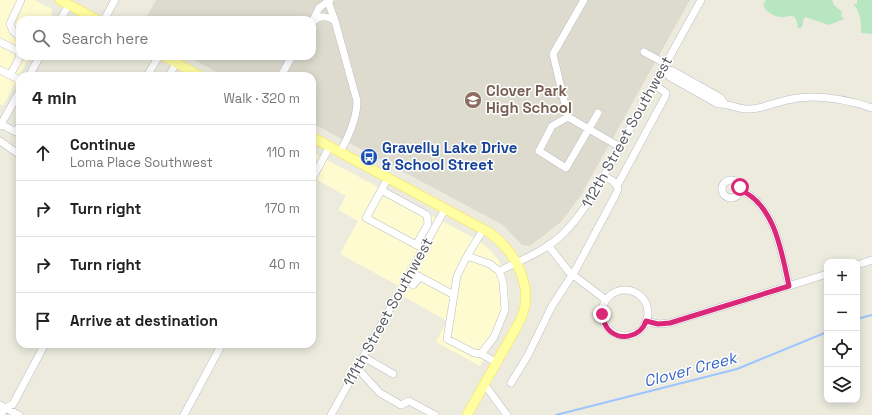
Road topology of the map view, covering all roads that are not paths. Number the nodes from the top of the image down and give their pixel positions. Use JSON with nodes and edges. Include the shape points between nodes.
{"nodes":[{"id":1,"x":21,"y":0,"type":"edge"},
{"id":2,"x":60,"y":0,"type":"edge"},
{"id":3,"x":115,"y":0,"type":"edge"},
{"id":4,"x":329,"y":0,"type":"edge"},
{"id":5,"x":584,"y":0,"type":"edge"},
{"id":6,"x":701,"y":0,"type":"edge"},
{"id":7,"x":69,"y":5,"type":"junction"},
{"id":8,"x":62,"y":16,"type":"edge"},
{"id":9,"x":90,"y":16,"type":"edge"},
{"id":10,"x":106,"y":16,"type":"edge"},
{"id":11,"x":315,"y":16,"type":"edge"},
{"id":12,"x":316,"y":19,"type":"edge"},
{"id":13,"x":335,"y":21,"type":"junction"},
{"id":14,"x":16,"y":34,"type":"edge"},
{"id":15,"x":0,"y":42,"type":"edge"},
{"id":16,"x":16,"y":50,"type":"edge"},
{"id":17,"x":644,"y":52,"type":"dead end"},
{"id":18,"x":18,"y":60,"type":"edge"},
{"id":19,"x":38,"y":60,"type":"edge"},
{"id":20,"x":157,"y":60,"type":"edge"},
{"id":21,"x":171,"y":60,"type":"edge"},
{"id":22,"x":290,"y":60,"type":"edge"},
{"id":23,"x":176,"y":63,"type":"junction"},
{"id":24,"x":664,"y":67,"type":"junction"},
{"id":25,"x":0,"y":70,"type":"edge"},
{"id":26,"x":32,"y":72,"type":"edge"},
{"id":27,"x":149,"y":72,"type":"edge"},
{"id":28,"x":171,"y":72,"type":"edge"},
{"id":29,"x":187,"y":72,"type":"edge"},
{"id":30,"x":282,"y":72,"type":"edge"},
{"id":31,"x":10,"y":75,"type":"junction"},
{"id":32,"x":16,"y":78,"type":"edge"},
{"id":33,"x":655,"y":84,"type":"junction"},
{"id":34,"x":16,"y":103,"type":"edge"},
{"id":35,"x":872,"y":108,"type":"edge"},
{"id":36,"x":0,"y":110,"type":"edge"},
{"id":37,"x":598,"y":113,"type":"dead end"},
{"id":38,"x":7,"y":114,"type":"junction"},
{"id":39,"x":568,"y":117,"type":"junction"},
{"id":40,"x":1,"y":125,"type":"edge"},
{"id":41,"x":589,"y":130,"type":"junction"},
{"id":42,"x":16,"y":132,"type":"edge"},
{"id":43,"x":316,"y":138,"type":"edge"},
{"id":44,"x":0,"y":141,"type":"edge"},
{"id":45,"x":330,"y":146,"type":"junction"},
{"id":46,"x":620,"y":147,"type":"junction"},
{"id":47,"x":16,"y":152,"type":"edge"},
{"id":48,"x":340,"y":152,"type":"junction"},
{"id":49,"x":316,"y":172,"type":"edge"},
{"id":50,"x":604,"y":176,"type":"junction"},
{"id":51,"x":388,"y":178,"type":"junction"},
{"id":52,"x":617,"y":186,"type":"junction"},
{"id":53,"x":381,"y":190,"type":"junction"},
{"id":54,"x":740,"y":190,"type":"dead end"},
{"id":55,"x":445,"y":209,"type":"junction"},
{"id":56,"x":430,"y":228,"type":"junction"},
{"id":57,"x":483,"y":230,"type":"junction"},
{"id":58,"x":416,"y":245,"type":"junction"},
{"id":59,"x":548,"y":245,"type":"junction"},
{"id":60,"x":424,"y":249,"type":"junction"},
{"id":61,"x":467,"y":256,"type":"junction"},
{"id":62,"x":872,"y":260,"type":"edge"},
{"id":63,"x":516,"y":263,"type":"junction"},
{"id":64,"x":860,"y":264,"type":"edge"},
{"id":65,"x":499,"y":272,"type":"junction"},
{"id":66,"x":409,"y":275,"type":"junction"},
{"id":67,"x":572,"y":275,"type":"junction"},
{"id":68,"x":824,"y":275,"type":"edge"},
{"id":69,"x":789,"y":286,"type":"junction"},
{"id":70,"x":454,"y":294,"type":"junction"},
{"id":71,"x":606,"y":300,"type":"junction"},
{"id":72,"x":646,"y":321,"type":"junction"},
{"id":73,"x":43,"y":348,"type":"edge"},
{"id":74,"x":220,"y":348,"type":"edge"},
{"id":75,"x":481,"y":354,"type":"junction"},
{"id":76,"x":364,"y":357,"type":"junction"},
{"id":77,"x":498,"y":363,"type":"junction"},
{"id":78,"x":357,"y":368,"type":"junction"},
{"id":79,"x":392,"y":374,"type":"dead end"},
{"id":80,"x":511,"y":383,"type":"dead end"},
{"id":81,"x":485,"y":385,"type":"junction"},
{"id":82,"x":2,"y":406,"type":"edge"},
{"id":83,"x":333,"y":414,"type":"edge"},
{"id":84,"x":432,"y":414,"type":"edge"},
{"id":85,"x":1,"y":415,"type":"edge"},
{"id":86,"x":19,"y":415,"type":"edge"},
{"id":87,"x":184,"y":415,"type":"edge"},
{"id":88,"x":467,"y":415,"type":"edge"},
{"id":89,"x":507,"y":415,"type":"edge"}],
"edges":[{"from":1,"to":14,"type":"street","via":[[10,24]]},
{"from":2,"to":7,"type":"main road"},
{"from":3,"to":10,"type":"street"},
{"from":4,"to":11,"type":"street"},
{"from":4,"to":13,"type":"street"},
{"from":5,"to":39,"type":"street","via":[[553,54]]},
{"from":6,"to":24,"type":"street","name":"112th Street Southwest"},
{"from":7,"to":8,"type":"street"},
{"from":7,"to":9,"type":"main road"},
{"from":12,"to":13,"type":"street","via":[[325,16]]},
{"from":13,"to":48,"type":"street","via":[[357,101],[355,118]]},
{"from":15,"to":16,"type":"street"},
{"from":17,"to":24,"type":"street"},
{"from":18,"to":31,"type":"street"},
{"from":19,"to":26,"type":"street"},
{"from":20,"to":27,"type":"street"},
{"from":21,"to":23,"type":"main road"},
{"from":22,"to":30,"type":"street"},
{"from":23,"to":28,"type":"street"},
{"from":23,"to":29,"type":"main road"},
{"from":24,"to":33,"type":"street","name":"112th Street Southwest"},
{"from":24,"to":35,"type":"street","via":[[721,98],[724,103],[734,108],[752,109],[788,99],[817,97],[847,100]]},
{"from":25,"to":31,"type":"street"},
{"from":31,"to":32,"type":"street"},
{"from":33,"to":46,"type":"street","name":"112th Street Southwest"},
{"from":33,"to":52,"type":"street","via":[[666,93],[665,97]]},
{"from":34,"to":38,"type":"street"},
{"from":36,"to":38,"type":"street"},
{"from":37,"to":41,"type":"street"},
{"from":38,"to":40,"type":"street"},
{"from":39,"to":41,"type":"street"},
{"from":39,"to":41,"type":"street","via":[[552,126],[539,151],[566,168]]},
{"from":40,"to":42,"type":"street"},
{"from":41,"to":46,"type":"street"},
{"from":43,"to":45,"type":"main road"},
{"from":44,"to":47,"type":"street"},
{"from":45,"to":48,"type":"main road"},
{"from":45,"to":49,"type":"street"},
{"from":46,"to":50,"type":"street","name":"112th Street Southwest"},
{"from":48,"to":51,"type":"main road"},
{"from":50,"to":52,"type":"street"},
{"from":50,"to":59,"type":"street","name":"112th Street Southwest","via":[[582,213],[565,233]]},
{"from":51,"to":53,"type":"street"},
{"from":51,"to":55,"type":"main road"},
{"from":52,"to":67,"type":"street","via":[[616,194]]},
{"from":53,"to":56,"type":"street","via":[[427,215]]},
{"from":53,"to":58,"type":"street","via":[[366,218]]},
{"from":54,"to":69,"type":"street","via":[[755,199],[766,211]]},
{"from":55,"to":56,"type":"street","name":"111th Street Southwest"},
{"from":55,"to":57,"type":"main road"},
{"from":56,"to":58,"type":"street"},
{"from":56,"to":60,"type":"street","name":"111th Street Southwest"},
{"from":57,"to":61,"type":"street"},
{"from":57,"to":63,"type":"main road","via":[[498,238]]},
{"from":58,"to":60,"type":"street"},
{"from":59,"to":63,"type":"street","name":"112th Street Southwest"},
{"from":59,"to":67,"type":"street"},
{"from":60,"to":66,"type":"street","name":"111th Street Southwest"},
{"from":61,"to":65,"type":"street","via":[[490,264]]},
{"from":61,"to":70,"type":"street","via":[[457,276]]},
{"from":62,"to":64,"type":"street"},
{"from":63,"to":65,"type":"street","name":"112th Street Southwest"},
{"from":63,"to":77,"type":"main road","via":[[524,286],[525,305]]},
{"from":65,"to":75,"type":"street","via":[[503,282],[505,310],[494,337]]},
{"from":66,"to":70,"type":"street","via":[[420,277]]},
{"from":66,"to":76,"type":"street","name":"111th Street Southwest"},
{"from":67,"to":71,"type":"street"},
{"from":67,"to":80,"type":"street","via":[[552,306]]},
{"from":68,"to":69,"type":"street"},
{"from":69,"to":72,"type":"street","via":[[670,323]]},
{"from":70,"to":75,"type":"street","via":[[447,339]]},
{"from":71,"to":72,"type":"street","via":[[619,291],[634,292],[645,302]]},
{"from":71,"to":72,"type":"street","via":[[603,306],[603,321],[612,333],[620,336],[634,334]]},
{"from":73,"to":82,"type":"street","via":[[13,404]]},
{"from":74,"to":87,"type":"street"},
{"from":75,"to":77,"type":"street"},
{"from":76,"to":78,"type":"street","name":"111th Street Southwest"},
{"from":76,"to":79,"type":"street"},
{"from":77,"to":81,"type":"main road"},
{"from":78,"to":83,"type":"street","name":"111th Street Southwest"},
{"from":78,"to":84,"type":"street","via":[[380,394],[401,405],[409,400]]},
{"from":81,"to":88,"type":"main road"},
{"from":81,"to":89,"type":"street"},
{"from":82,"to":85,"type":"street"},
{"from":82,"to":86,"type":"street"}]}
